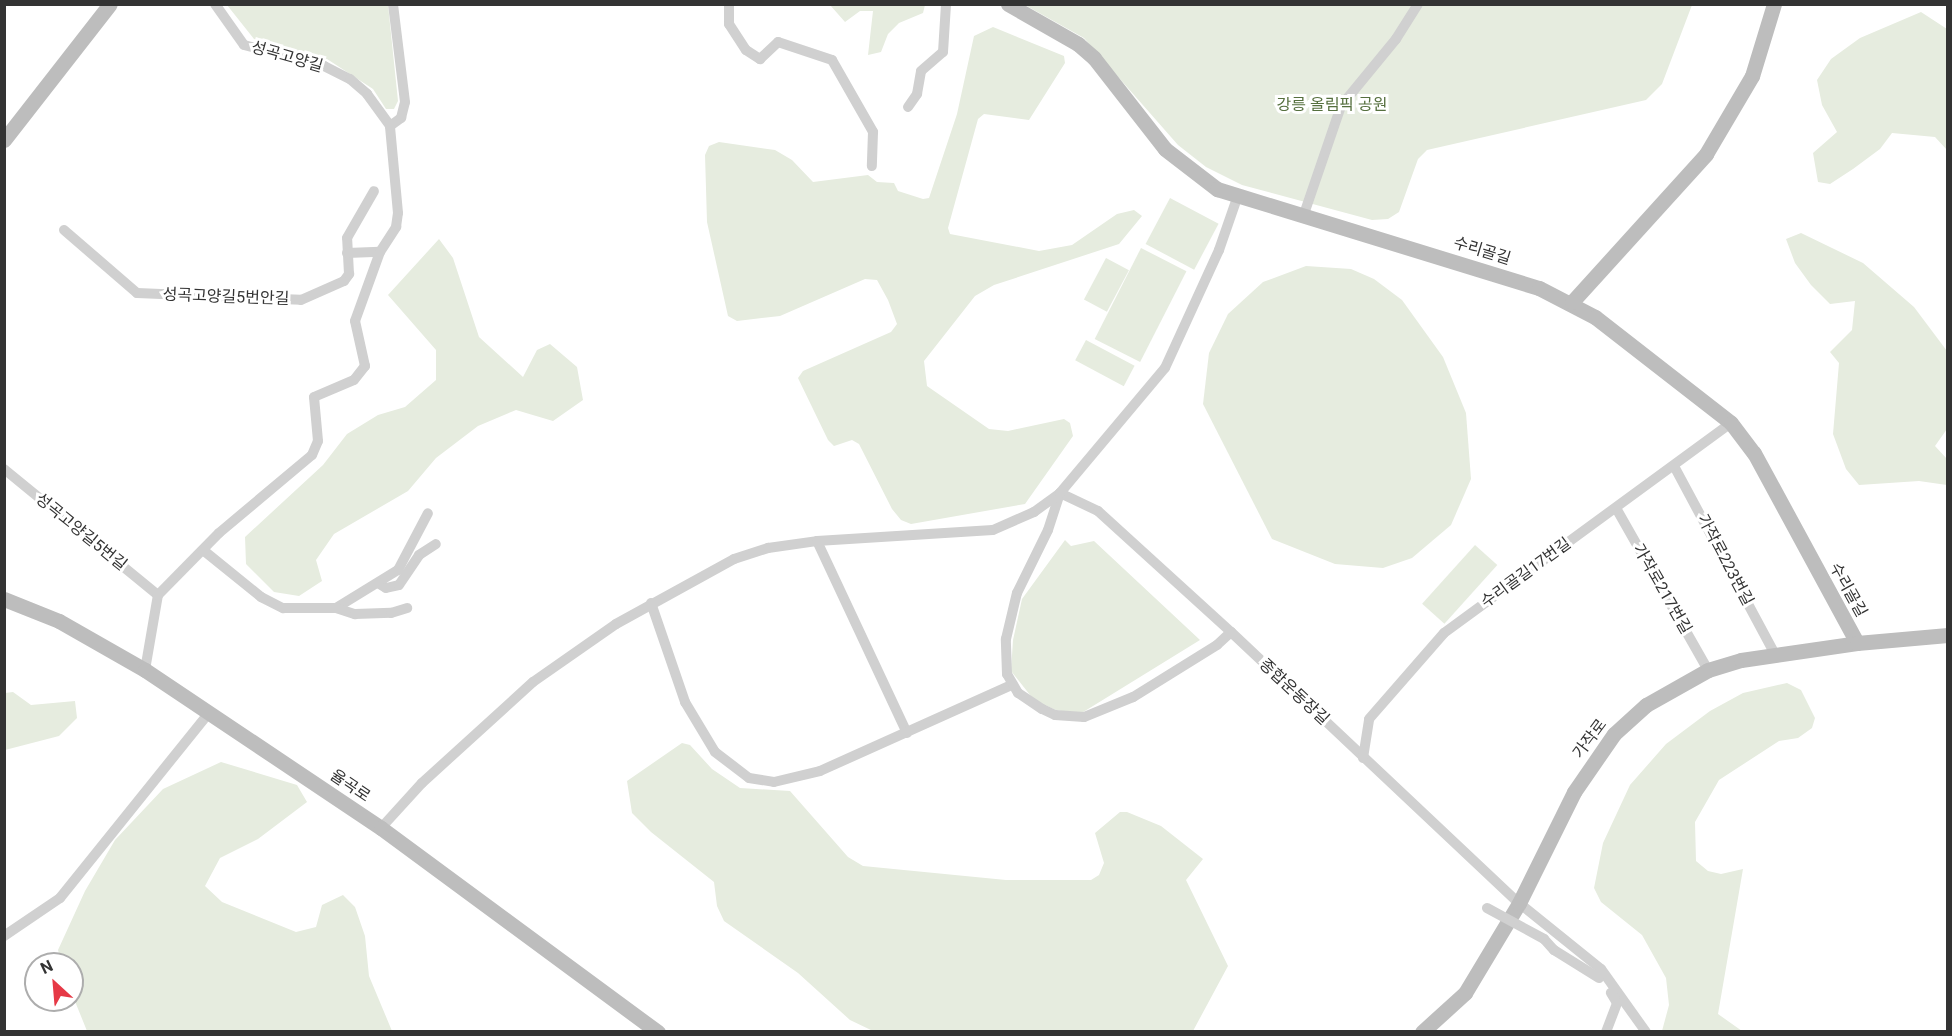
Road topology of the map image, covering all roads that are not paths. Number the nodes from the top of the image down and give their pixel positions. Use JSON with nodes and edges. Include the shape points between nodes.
{"nodes":[{"id":1,"x":110,"y":4,"type":"edge"},
{"id":2,"x":215,"y":4,"type":"edge"},
{"id":3,"x":393,"y":4,"type":"edge"},
{"id":4,"x":729,"y":4,"type":"edge"},
{"id":5,"x":946,"y":4,"type":"edge"},
{"id":6,"x":1008,"y":4,"type":"edge"},
{"id":7,"x":1418,"y":4,"type":"edge"},
{"id":8,"x":1774,"y":4,"type":"edge"},
{"id":9,"x":908,"y":106,"type":"dead end"},
{"id":10,"x":390,"y":126,"type":"junction"},
{"id":11,"x":4,"y":140,"type":"edge"},
{"id":12,"x":872,"y":166,"type":"dead end"},
{"id":13,"x":374,"y":191,"type":"dead end"},
{"id":14,"x":1237,"y":198,"type":"junction"},
{"id":15,"x":1303,"y":217,"type":"junction"},
{"id":16,"x":64,"y":230,"type":"dead end"},
{"id":17,"x":380,"y":252,"type":"junction"},
{"id":18,"x":347,"y":253,"type":"junction"},
{"id":19,"x":1572,"y":303,"type":"junction"},
{"id":20,"x":1731,"y":423,"type":"junction"},
{"id":21,"x":1674,"y":466,"type":"junction"},
{"id":22,"x":4,"y":469,"type":"edge"},
{"id":23,"x":1060,"y":493,"type":"junction"},
{"id":24,"x":1616,"y":508,"type":"junction"},
{"id":25,"x":428,"y":513,"type":"dead end"},
{"id":26,"x":817,"y":541,"type":"junction"},
{"id":27,"x":436,"y":544,"type":"dead end"},
{"id":28,"x":203,"y":550,"type":"junction"},
{"id":29,"x":378,"y":583,"type":"junction"},
{"id":30,"x":158,"y":595,"type":"junction"},
{"id":31,"x":4,"y":599,"type":"edge"},
{"id":32,"x":651,"y":603,"type":"junction"},
{"id":33,"x":336,"y":608,"type":"junction"},
{"id":34,"x":407,"y":608,"type":"dead end"},
{"id":35,"x":1231,"y":632,"type":"junction"},
{"id":36,"x":1947,"y":635,"type":"edge"},
{"id":37,"x":1857,"y":643,"type":"junction"},
{"id":38,"x":1775,"y":654,"type":"junction"},
{"id":39,"x":145,"y":670,"type":"junction"},
{"id":40,"x":1708,"y":670,"type":"junction"},
{"id":41,"x":1011,"y":685,"type":"junction"},
{"id":42,"x":209,"y":713,"type":"junction"},
{"id":43,"x":907,"y":733,"type":"junction"},
{"id":44,"x":1363,"y":758,"type":"junction"},
{"id":45,"x":378,"y":831,"type":"junction"},
{"id":46,"x":1519,"y":903,"type":"junction"},
{"id":47,"x":1487,"y":908,"type":"dead end"},
{"id":48,"x":4,"y":936,"type":"edge"},
{"id":49,"x":658,"y":1032,"type":"edge"},
{"id":50,"x":1422,"y":1032,"type":"edge"},
{"id":51,"x":1606,"y":1032,"type":"edge"},
{"id":52,"x":1646,"y":1032,"type":"edge"}],
"edges":[{"from":1,"to":11,"type":"street"},
{"from":2,"to":10,"type":"street","name":"성곡고양길","via":[[244,45],[324,66],[350,79],[367,94]]},
{"from":3,"to":10,"type":"street","via":[[405,102],[401,117]]},
{"from":4,"to":12,"type":"street","via":[[729,24],[746,50],[760,59],[777,42],[832,60],[873,132]]},
{"from":5,"to":9,"type":"street","via":[[943,52],[921,71],[917,94]]},
{"from":6,"to":14,"type":"street","name":"수리골길","via":[[1078,44],[1094,58],[1165,149],[1202,180]]},
{"from":7,"to":15,"type":"street","via":[[1396,39],[1341,106]]},
{"from":8,"to":19,"type":"street","via":[[1752,76],[1706,154]]},
{"from":10,"to":17,"type":"street","via":[[398,213],[396,227]]},
{"from":13,"to":18,"type":"street","name":"성곡고양길5번안길","via":[[347,238]]},
{"from":14,"to":15,"type":"street","name":"수리골길"},
{"from":14,"to":23,"type":"street","via":[[1219,250],[1165,368]]},
{"from":15,"to":19,"type":"street","name":"수리골길","via":[[1539,288]]},
{"from":16,"to":18,"type":"street","name":"성곡고양길5번안길","via":[[126,287],[150,295],[301,300],[344,281],[350,274]]},
{"from":17,"to":18,"type":"street"},
{"from":17,"to":28,"type":"street","via":[[355,321],[365,366],[354,380],[314,397],[318,448]]},
{"from":19,"to":20,"type":"street","name":"수리골길"},
{"from":20,"to":21,"type":"street","name":"수리골길17번길"},
{"from":20,"to":37,"type":"street","name":"수리골길","via":[[1754,453]]},
{"from":21,"to":24,"type":"street","name":"수리골길17번길"},
{"from":21,"to":38,"type":"street","name":"가작로223번길"},
{"from":22,"to":30,"type":"street","name":"성곡고양길5번길"},
{"from":23,"to":26,"type":"street","via":[[1034,512],[993,530]]},
{"from":23,"to":35,"type":"street","name":"종합운동장길","via":[[1098,511]]},
{"from":23,"to":41,"type":"street","via":[[1048,530],[1026,569],[1009,620],[1005,657]]},
{"from":24,"to":40,"type":"street","name":"가작로217번길"},
{"from":24,"to":44,"type":"street","name":"수리골길17번길","via":[[1444,633],[1369,719]]},
{"from":25,"to":29,"type":"street","via":[[398,570]]},
{"from":26,"to":32,"type":"street","via":[[768,548],[734,559]]},
{"from":26,"to":43,"type":"street"},
{"from":27,"to":29,"type":"street","via":[[419,555],[399,585],[386,588]]},
{"from":28,"to":30,"type":"street"},
{"from":28,"to":33,"type":"street","via":[[261,597],[283,608]]},
{"from":29,"to":33,"type":"street"},
{"from":30,"to":39,"type":"street"},
{"from":31,"to":39,"type":"street","name":"율곡로","via":[[59,621]]},
{"from":32,"to":43,"type":"street","via":[[685,702],[715,752],[732,769],[749,778],[774,782],[796,779]]},
{"from":32,"to":45,"type":"street","via":[[533,682],[422,783]]},
{"from":33,"to":34,"type":"street","via":[[355,614],[391,613]]},
{"from":35,"to":41,"type":"street","via":[[1217,645],[1133,697],[1084,717],[1055,715],[1029,701]]},
{"from":35,"to":44,"type":"street","name":"종합운동장길"},
{"from":36,"to":37,"type":"street","name":"가작로"},
{"from":37,"to":38,"type":"street","name":"가작로"},
{"from":38,"to":40,"type":"street","name":"가작로"},
{"from":39,"to":42,"type":"street","name":"율곡로"},
{"from":40,"to":46,"type":"street","name":"가작로","via":[[1646,705],[1614,734],[1574,792]]},
{"from":41,"to":43,"type":"street"},
{"from":42,"to":45,"type":"street","name":"율곡로"},
{"from":42,"to":48,"type":"street","via":[[60,898]]},
{"from":44,"to":46,"type":"street","name":"종합운동장길"},
{"from":45,"to":49,"type":"street","name":"율곡로"},
{"from":46,"to":50,"type":"street","name":"가작로","via":[[1466,993]]},
{"from":46,"to":52,"type":"street","name":"종합운동장길","via":[[1601,969]]},
{"from":47,"to":51,"type":"street","bridge":true,"via":[[1595,972],[1617,1003]]}]}
